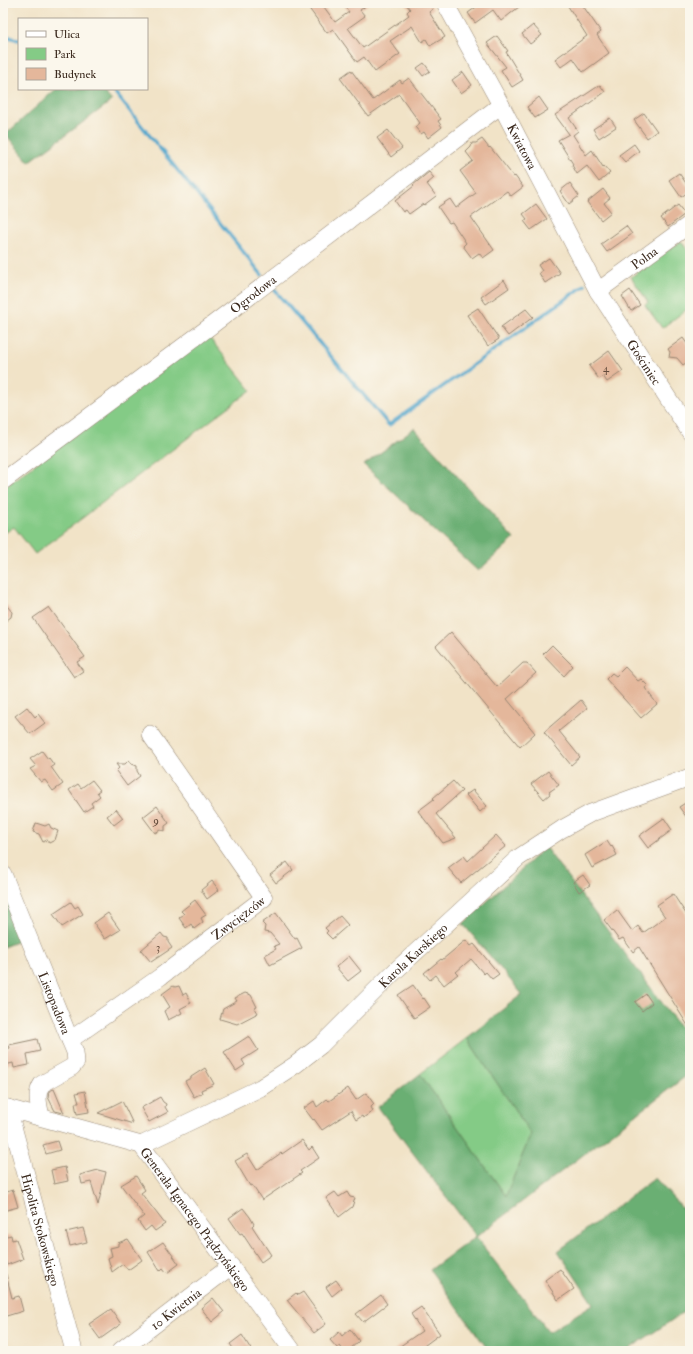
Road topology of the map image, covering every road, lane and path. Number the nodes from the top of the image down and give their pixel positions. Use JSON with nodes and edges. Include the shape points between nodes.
{"nodes":[{"id":1,"x":445,"y":3,"type":"edge"},
{"id":2,"x":501,"y":105,"type":"junction"},
{"id":3,"x":690,"y":224,"type":"edge"},
{"id":4,"x":598,"y":291,"type":"junction"},
{"id":5,"x":690,"y":432,"type":"edge"},
{"id":6,"x":3,"y":481,"type":"edge"},
{"id":7,"x":150,"y":734,"type":"dead end"},
{"id":8,"x":690,"y":777,"type":"edge"},
{"id":9,"x":3,"y":874,"type":"edge"},
{"id":10,"x":70,"y":1040,"type":"junction"},
{"id":11,"x":6,"y":1108,"type":"edge"},
{"id":12,"x":40,"y":1117,"type":"junction"},
{"id":13,"x":141,"y":1145,"type":"junction"},
{"id":14,"x":231,"y":1266,"type":"junction"},
{"id":15,"x":74,"y":1351,"type":"edge"},
{"id":16,"x":120,"y":1351,"type":"edge"},
{"id":17,"x":293,"y":1351,"type":"edge"}],
"edges":[{"from":1,"to":2,"type":"street","name":"Kwiatowa"},
{"from":2,"to":4,"type":"street","name":"Kwiatowa"},
{"from":2,"to":6,"type":"street","name":"Ogrodowa"},
{"from":3,"to":4,"type":"street","name":"Polna"},
{"from":4,"to":5,"type":"street","name":"Gościniec"},
{"from":7,"to":10,"type":"street","name":"Zwycięzców","via":[[264,898],[160,977]]},
{"from":8,"to":13,"type":"street","name":"Karola Karskiego","via":[[592,813],[540,843],[518,858],[392,974],[321,1045],[295,1065],[260,1088]]},
{"from":9,"to":10,"type":"street","name":"Listopadowa"},
{"from":10,"to":12,"type":"street","name":"Listopadowa","via":[[76,1062],[68,1070],[38,1088]]},
{"from":11,"to":12,"type":"street","name":"Generała Ignacego Prądzyńskiego"},
{"from":11,"to":15,"type":"street","name":"Hipolita Stokowskiego"},
{"from":12,"to":13,"type":"street","name":"Generała Ignacego Prądzyńskiego"},
{"from":13,"to":14,"type":"street","name":"Generała Ignacego Prądzyńskiego"},
{"from":14,"to":16,"type":"street","name":"10 Kwietnia"},
{"from":14,"to":17,"type":"street","name":"Generała Ignacego Prądzyńskiego"}]}
